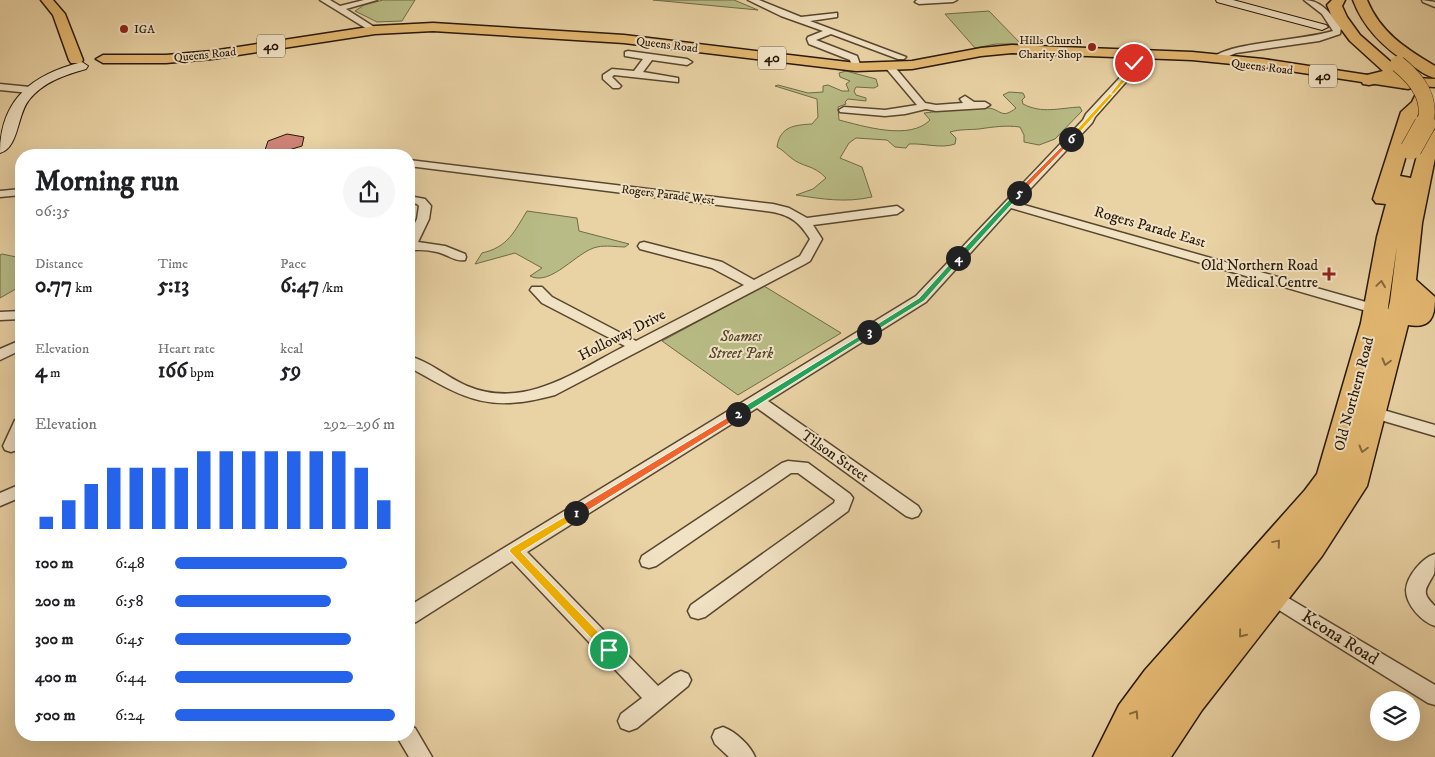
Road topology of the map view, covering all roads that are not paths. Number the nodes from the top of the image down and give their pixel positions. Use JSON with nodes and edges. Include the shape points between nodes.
{"nodes":[{"id":1,"x":47,"y":0,"type":"edge"},
{"id":2,"x":59,"y":0,"type":"edge"},
{"id":3,"x":324,"y":0,"type":"edge"},
{"id":4,"x":373,"y":0,"type":"edge"},
{"id":5,"x":752,"y":0,"type":"edge"},
{"id":6,"x":953,"y":0,"type":"edge"},
{"id":7,"x":1220,"y":0,"type":"edge"},
{"id":8,"x":1308,"y":0,"type":"edge"},
{"id":9,"x":1339,"y":0,"type":"edge"},
{"id":10,"x":1352,"y":0,"type":"edge"},
{"id":11,"x":1360,"y":0,"type":"edge"},
{"id":12,"x":1426,"y":0,"type":"edge"},
{"id":13,"x":919,"y":2,"type":"dead end"},
{"id":14,"x":1435,"y":5,"type":"edge"},
{"id":15,"x":338,"y":9,"type":"junction"},
{"id":16,"x":834,"y":15,"type":"dead end"},
{"id":17,"x":800,"y":19,"type":"junction"},
{"id":18,"x":1322,"y":27,"type":"dead end"},
{"id":19,"x":375,"y":30,"type":"junction"},
{"id":20,"x":832,"y":30,"type":"junction"},
{"id":21,"x":685,"y":47,"type":"junction"},
{"id":22,"x":628,"y":54,"type":"dead end"},
{"id":23,"x":86,"y":55,"type":"junction"},
{"id":24,"x":1169,"y":55,"type":"junction"},
{"id":25,"x":1254,"y":56,"type":"junction"},
{"id":26,"x":649,"y":57,"type":"junction"},
{"id":27,"x":900,"y":57,"type":"dead end"},
{"id":28,"x":675,"y":60,"type":"junction"},
{"id":29,"x":687,"y":62,"type":"dead end"},
{"id":30,"x":1134,"y":63,"type":"dead end"},
{"id":31,"x":1400,"y":66,"type":"junction"},
{"id":32,"x":856,"y":67,"type":"junction"},
{"id":33,"x":890,"y":67,"type":"junction"},
{"id":34,"x":1435,"y":73,"type":"edge"},
{"id":35,"x":636,"y":74,"type":"junction"},
{"id":36,"x":675,"y":80,"type":"dead end"},
{"id":37,"x":1369,"y":80,"type":"junction"},
{"id":38,"x":616,"y":86,"type":"dead end"},
{"id":39,"x":0,"y":87,"type":"edge"},
{"id":40,"x":26,"y":89,"type":"junction"},
{"id":41,"x":1423,"y":91,"type":"edge"},
{"id":42,"x":986,"y":104,"type":"dead end"},
{"id":43,"x":924,"y":106,"type":"junction"},
{"id":44,"x":844,"y":110,"type":"dead end"},
{"id":45,"x":1425,"y":145,"type":"edge"},
{"id":46,"x":0,"y":149,"type":"edge"},
{"id":47,"x":415,"y":158,"type":"edge"},
{"id":48,"x":415,"y":164,"type":"edge"},
{"id":49,"x":436,"y":166,"type":"junction"},
{"id":50,"x":1435,"y":182,"type":"edge"},
{"id":51,"x":15,"y":193,"type":"edge"},
{"id":52,"x":0,"y":194,"type":"edge"},
{"id":53,"x":415,"y":200,"type":"edge"},
{"id":54,"x":1008,"y":204,"type":"junction"},
{"id":55,"x":897,"y":210,"type":"dead end"},
{"id":56,"x":805,"y":222,"type":"junction"},
{"id":57,"x":415,"y":236,"type":"edge"},
{"id":58,"x":415,"y":246,"type":"edge"},
{"id":59,"x":644,"y":246,"type":"dead end"},
{"id":60,"x":460,"y":257,"type":"dead end"},
{"id":61,"x":1407,"y":258,"type":"junction"},
{"id":62,"x":1384,"y":259,"type":"junction"},
{"id":63,"x":754,"y":285,"type":"junction"},
{"id":64,"x":537,"y":290,"type":"dead end"},
{"id":65,"x":1387,"y":312,"type":"junction"},
{"id":66,"x":15,"y":315,"type":"edge"},
{"id":67,"x":0,"y":316,"type":"edge"},
{"id":68,"x":635,"y":346,"type":"junction"},
{"id":69,"x":15,"y":347,"type":"edge"},
{"id":70,"x":0,"y":356,"type":"edge"},
{"id":71,"x":415,"y":364,"type":"edge"},
{"id":72,"x":758,"y":401,"type":"junction"},
{"id":73,"x":1372,"y":412,"type":"junction"},
{"id":74,"x":1435,"y":431,"type":"edge"},
{"id":75,"x":15,"y":436,"type":"edge"},
{"id":76,"x":10,"y":446,"type":"dead end"},
{"id":77,"x":15,"y":493,"type":"edge"},
{"id":78,"x":0,"y":500,"type":"edge"},
{"id":79,"x":912,"y":511,"type":"dead end"},
{"id":80,"x":514,"y":551,"type":"junction"},
{"id":81,"x":649,"y":561,"type":"dead end"},
{"id":82,"x":1435,"y":562,"type":"edge"},
{"id":83,"x":1259,"y":588,"type":"junction"},
{"id":84,"x":698,"y":611,"type":"dead end"},
{"id":85,"x":415,"y":612,"type":"edge"},
{"id":86,"x":1435,"y":618,"type":"edge"},
{"id":87,"x":681,"y":680,"type":"dead end"},
{"id":88,"x":1435,"y":696,"type":"edge"},
{"id":89,"x":657,"y":699,"type":"junction"},
{"id":90,"x":629,"y":721,"type":"dead end"},
{"id":91,"x":723,"y":737,"type":"dead end"},
{"id":92,"x":411,"y":741,"type":"edge"},
{"id":93,"x":420,"y":757,"type":"edge"},
{"id":94,"x":744,"y":757,"type":"edge"},
{"id":95,"x":1112,"y":757,"type":"edge"},
{"id":96,"x":1151,"y":757,"type":"edge"}],
"edges":[{"from":1,"to":23,"type":"main road"},
{"from":2,"to":23,"type":"main road","via":[[67,8]]},
{"from":3,"to":15,"type":"street"},
{"from":4,"to":15,"type":"street"},
{"from":5,"to":17,"type":"street"},
{"from":6,"to":13,"type":"street"},
{"from":7,"to":18,"type":"main road"},
{"from":8,"to":25,"type":"street","via":[[1330,18],[1337,32]]},
{"from":9,"to":31,"type":"highway","name":"Old Northern Road","via":[[1351,23],[1372,45]]},
{"from":10,"to":31,"type":"highway","name":"Old Northern Road","via":[[1362,24]]},
{"from":11,"to":34,"type":"highway","via":[[1367,18],[1382,35]]},
{"from":12,"to":14,"type":"street"},
{"from":15,"to":19,"type":"street"},
{"from":16,"to":17,"type":"street"},
{"from":17,"to":20,"type":"street"},
{"from":19,"to":21,"type":"main road","name":"Queens Road","number":"40","via":[[433,27],[624,39]]},
{"from":19,"to":23,"type":"main road","name":"Queens Road","number":"40","via":[[235,52],[132,63]]},
{"from":20,"to":27,"type":"street"},
{"from":20,"to":32,"type":"street","via":[[811,39],[810,44],[854,58]]},
{"from":21,"to":28,"type":"street"},
{"from":21,"to":32,"type":"main road","name":"Queens Road","number":"40"},
{"from":22,"to":26,"type":"street"},
{"from":23,"to":40,"type":"main road"},
{"from":24,"to":25,"type":"main road","name":"Queens Road","number":"40"},
{"from":24,"to":33,"type":"main road","name":"Queens Road","number":"40","via":[[1012,49]]},
{"from":24,"to":41,"type":"main road","name":"Queens Road","number":"40"},
{"from":25,"to":37,"type":"main road","name":"Queens Road","number":"40"},
{"from":26,"to":28,"type":"street"},
{"from":26,"to":35,"type":"street"},
{"from":28,"to":29,"type":"street"},
{"from":30,"to":54,"type":"street","via":[[1088,121]]},
{"from":31,"to":37,"type":"highway","via":[[1386,77]]},
{"from":31,"to":41,"type":"highway"},
{"from":31,"to":41,"type":"highway","name":"Old Northern Road","via":[[1420,73]]},
{"from":31,"to":45,"type":"highway","name":"Old Northern Road","bridge":true,"via":[[1419,83],[1427,98]]},
{"from":32,"to":33,"type":"main road","name":"Queens Road","number":"40"},
{"from":33,"to":43,"type":"street","via":[[918,103]]},
{"from":35,"to":36,"type":"street"},
{"from":35,"to":38,"type":"street","via":[[612,72],[606,77]]},
{"from":37,"to":41,"type":"main road","name":"Queens Road","number":"40"},
{"from":39,"to":40,"type":"street"},
{"from":40,"to":46,"type":"main road","via":[[13,117],[9,136]]},
{"from":41,"to":62,"type":"highway","via":[[1420,104],[1410,112],[1376,223],[1374,247]]},
{"from":42,"to":43,"type":"street","via":[[968,102],[936,108]]},
{"from":43,"to":44,"type":"street","via":[[878,113]]},
{"from":45,"to":61,"type":"highway","name":"Old Northern Road"},
{"from":45,"to":62,"type":"highway","name":"Old Northern Road","via":[[1388,237]]},
{"from":47,"to":49,"type":"street","name":"Rogers Parade West","via":[[429,160]]},
{"from":48,"to":49,"type":"street","name":"Rogers Parade West"},
{"from":49,"to":56,"type":"street","name":"Rogers Parade West","via":[[773,208]]},
{"from":50,"to":61,"type":"highway","via":[[1420,247]]},
{"from":51,"to":52,"type":"street"},
{"from":53,"to":57,"type":"street","via":[[425,206]]},
{"from":54,"to":65,"type":"street","name":"Rogers Parade East"},
{"from":54,"to":72,"type":"street","via":[[921,300]]},
{"from":55,"to":56,"type":"street"},
{"from":56,"to":63,"type":"street","name":"Holloway Drive","via":[[816,240],[805,258]]},
{"from":58,"to":60,"type":"street","via":[[441,249]]},
{"from":59,"to":63,"type":"street","via":[[717,265]]},
{"from":61,"to":65,"type":"highway","name":"Old Northern Road","via":[[1405,283],[1423,297],[1425,313],[1417,319]]},
{"from":65,"to":62,"type":"highway","name":"Old Northern Road","one_way":true},
{"from":63,"to":68,"type":"street","name":"Holloway Drive"},
{"from":64,"to":68,"type":"street","via":[[547,300]]},
{"from":65,"to":73,"type":"highway","name":"Old Northern Road","one_way":true},
{"from":83,"to":65,"type":"highway","name":"Old Northern Road","one_way":true,"via":[[1331,476]]},
{"from":66,"to":67,"type":"street"},
{"from":68,"to":71,"type":"street","name":"Holloway Drive","via":[[550,391],[512,400],[482,398],[468,393]]},
{"from":69,"to":70,"type":"street"},
{"from":72,"to":79,"type":"street","name":"Tilson Street"},
{"from":72,"to":80,"type":"street"},
{"from":73,"to":74,"type":"street"},
{"from":73,"to":83,"type":"highway","name":"Old Northern Road","one_way":true,"via":[[1352,486],[1337,509]]},
{"from":75,"to":76,"type":"street"},
{"from":77,"to":78,"type":"street"},
{"from":80,"to":85,"type":"street"},
{"from":80,"to":89,"type":"street"},
{"from":81,"to":84,"type":"street","via":[[788,467],[802,467],[844,498],[842,506]]},
{"from":82,"to":86,"type":"street","via":[[1416,586],[1419,600]]},
{"from":83,"to":88,"type":"street","name":"Keona Road"},
{"from":95,"to":83,"type":"highway","name":"Old Northern Road","one_way":true,"via":[[1146,697]]},
{"from":83,"to":96,"type":"highway","name":"Old Northern Road","one_way":true},
{"from":87,"to":89,"type":"street"},
{"from":89,"to":90,"type":"street"},
{"from":91,"to":94,"type":"street"},
{"from":92,"to":93,"type":"street"}]}
